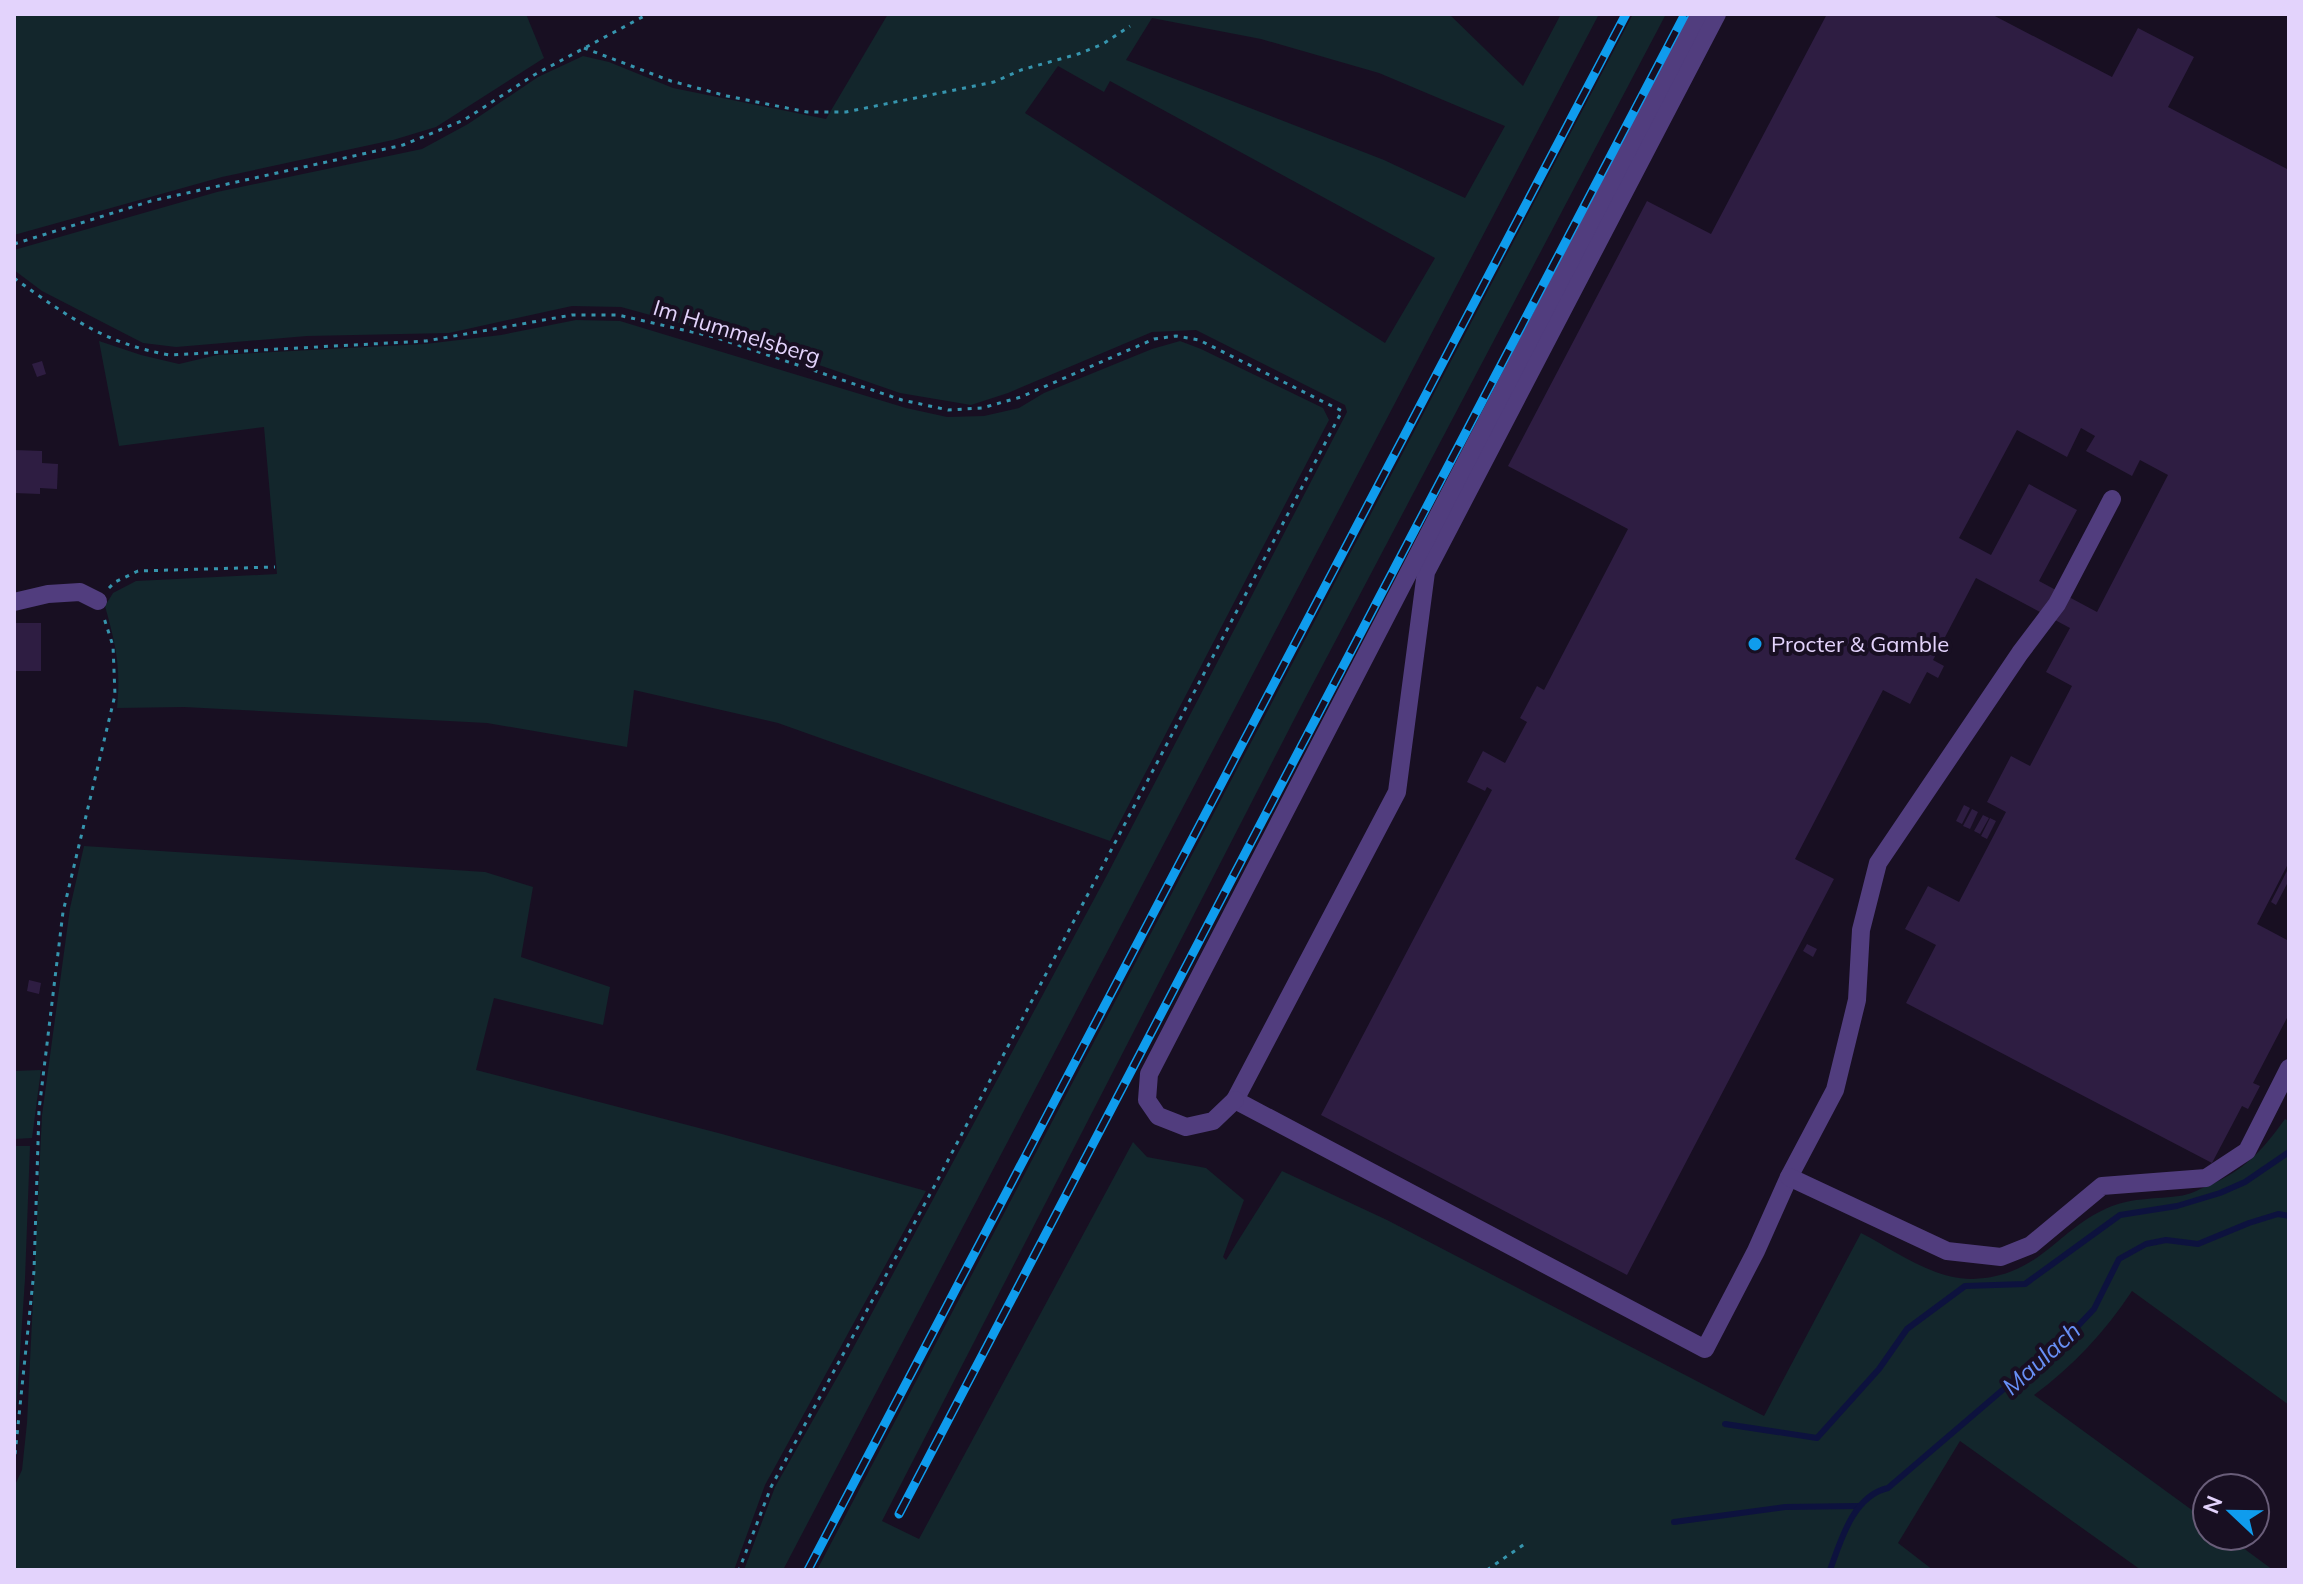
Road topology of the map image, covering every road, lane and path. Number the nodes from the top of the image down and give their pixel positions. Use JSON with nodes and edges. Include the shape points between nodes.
{"nodes":[{"id":1,"x":648,"y":14,"type":"edge"},
{"id":2,"x":1698,"y":14,"type":"edge"},
{"id":3,"x":1717,"y":14,"type":"edge"},
{"id":4,"x":1130,"y":26,"type":"dead end"},
{"id":5,"x":584,"y":48,"type":"junction"},
{"id":6,"x":14,"y":244,"type":"edge"},
{"id":7,"x":14,"y":278,"type":"edge"},
{"id":8,"x":2112,"y":499,"type":"dead end"},
{"id":9,"x":275,"y":567,"type":"dead end"},
{"id":10,"x":98,"y":601,"type":"junction"},
{"id":11,"x":14,"y":602,"type":"edge"},
{"id":12,"x":2289,"y":1068,"type":"edge"},
{"id":13,"x":1235,"y":1100,"type":"junction"},
{"id":14,"x":1789,"y":1177,"type":"junction"},
{"id":15,"x":14,"y":1464,"type":"edge"},
{"id":16,"x":1526,"y":1543,"type":"dead end"},
{"id":17,"x":739,"y":1570,"type":"edge"},
{"id":18,"x":1487,"y":1570,"type":"edge"}],
"edges":[{"from":1,"to":5,"type":"path"},
{"from":2,"to":13,"type":"street","via":[[1149,1074],[1147,1100],[1158,1116],[1186,1127],[1213,1121]]},
{"from":3,"to":13,"type":"street","via":[[1426,572],[1397,792]]},
{"from":4,"to":5,"type":"path","via":[[1091,49],[994,82],[846,112],[807,112],[727,96]]},
{"from":5,"to":6,"type":"path","via":[[464,120],[403,145],[151,201]]},
{"from":7,"to":17,"type":"path","name":"Im Hummelsberg","via":[[98,334],[170,355],[426,341],[572,315],[618,315],[714,337],[902,400],[948,410],[1021,397],[1154,339],[1176,336],[1199,340],[1342,411],[771,1487]]},
{"from":8,"to":14,"type":"street","via":[[2057,604],[1878,863],[1861,930],[1857,1000],[1835,1090]]},
{"from":9,"to":10,"type":"path","via":[[138,571],[115,582]]},
{"from":10,"to":11,"type":"street","via":[[80,592]]},
{"from":10,"to":15,"type":"path","via":[[113,646],[115,695],[63,912],[39,1110],[34,1271]]},
{"from":12,"to":14,"type":"street","via":[[2247,1151],[2206,1178],[2102,1186],[2031,1245],[2001,1257],[1947,1251]]},
{"from":13,"to":14,"type":"street","via":[[1705,1349]]},
{"from":16,"to":18,"type":"path"}]}
